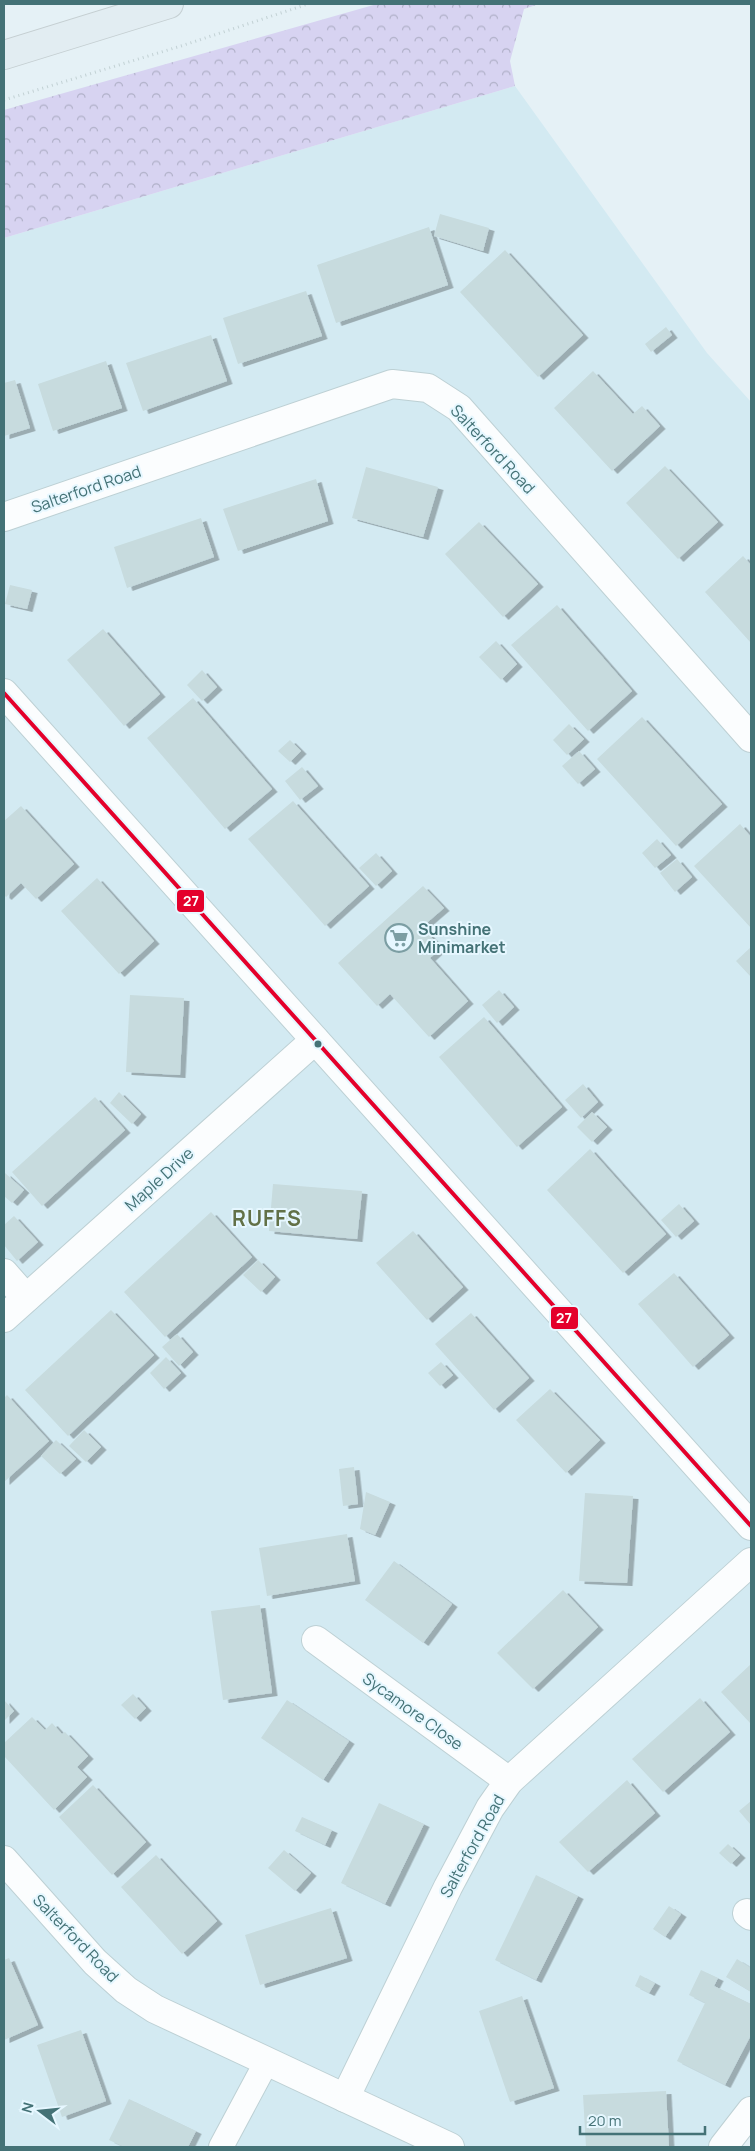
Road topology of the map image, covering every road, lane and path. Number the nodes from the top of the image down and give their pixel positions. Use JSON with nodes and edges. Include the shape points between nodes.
{"nodes":[{"id":1,"x":169,"y":4,"type":"edge"},
{"id":2,"x":308,"y":4,"type":"edge"},
{"id":3,"x":4,"y":55,"type":"edge"},
{"id":4,"x":4,"y":100,"type":"edge"},
{"id":5,"x":4,"y":517,"type":"edge"},
{"id":6,"x":4,"y":693,"type":"edge"},
{"id":7,"x":751,"y":738,"type":"edge"},
{"id":8,"x":315,"y":1040,"type":"junction"},
{"id":9,"x":4,"y":1273,"type":"edge"},
{"id":10,"x":26,"y":1298,"type":"junction"},
{"id":11,"x":4,"y":1318,"type":"edge"},
{"id":12,"x":751,"y":1526,"type":"edge"},
{"id":13,"x":751,"y":1562,"type":"edge"},
{"id":14,"x":316,"y":1640,"type":"dead end"},
{"id":15,"x":509,"y":1781,"type":"junction"},
{"id":16,"x":4,"y":1860,"type":"edge"},
{"id":17,"x":267,"y":2061,"type":"junction"},
{"id":18,"x":345,"y":2098,"type":"junction"},
{"id":19,"x":751,"y":2111,"type":"edge"},
{"id":20,"x":222,"y":2147,"type":"edge"},
{"id":21,"x":450,"y":2147,"type":"edge"},
{"id":22,"x":724,"y":2147,"type":"edge"}],
"edges":[{"from":1,"to":3,"type":"main road"},
{"from":2,"to":4,"type":"path"},
{"from":5,"to":7,"type":"street","name":"Salterford Road","via":[[392,384],[428,388],[459,408]]},
{"from":6,"to":8,"type":"street"},
{"from":8,"to":10,"type":"street","name":"Maple Drive"},
{"from":8,"to":12,"type":"street"},
{"from":9,"to":10,"type":"street"},
{"from":10,"to":11,"type":"street","name":"Maple Drive"},
{"from":13,"to":15,"type":"street","name":"Salterford Road"},
{"from":14,"to":15,"type":"street","name":"Sycamore Close"},
{"from":15,"to":18,"type":"street","name":"Salterford Road","via":[[490,1808],[448,1887]]},
{"from":16,"to":17,"type":"street","name":"Salterford Road","via":[[95,1962],[126,1990],[155,2009]]},
{"from":17,"to":18,"type":"street","name":"Salterford Road"},
{"from":17,"to":20,"type":"lane"},
{"from":18,"to":21,"type":"street","name":"Salterford Road"},
{"from":19,"to":22,"type":"street"}]}
